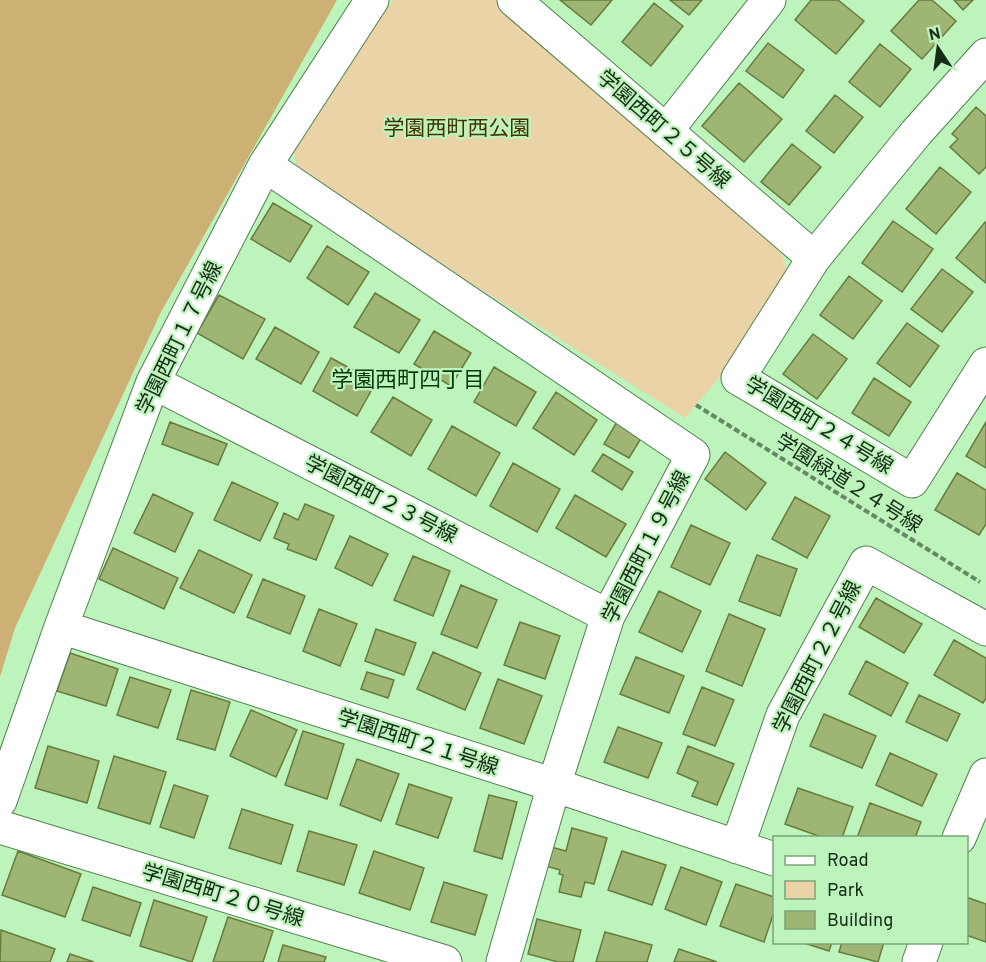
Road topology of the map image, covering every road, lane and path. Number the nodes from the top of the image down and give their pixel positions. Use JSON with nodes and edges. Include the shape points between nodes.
{"nodes":[{"id":1,"x":372,"y":0,"type":"edge"},
{"id":2,"x":514,"y":0,"type":"edge"},
{"id":3,"x":769,"y":0,"type":"edge"},
{"id":4,"x":986,"y":55,"type":"edge"},
{"id":5,"x":666,"y":131,"type":"junction"},
{"id":6,"x":266,"y":165,"type":"junction"},
{"id":7,"x":814,"y":258,"type":"junction"},
{"id":8,"x":986,"y":364,"type":"edge"},
{"id":9,"x":153,"y":382,"type":"junction"},
{"id":10,"x":696,"y":405,"type":"dead end"},
{"id":11,"x":986,"y":585,"type":"edge"},
{"id":12,"x":608,"y":616,"type":"junction"},
{"id":13,"x":61,"y":627,"type":"junction"},
{"id":14,"x":986,"y":629,"type":"edge"},
{"id":15,"x":986,"y":775,"type":"edge"},
{"id":16,"x":554,"y":785,"type":"junction"},
{"id":17,"x":0,"y":801,"type":"edge"},
{"id":18,"x":0,"y":827,"type":"edge"},
{"id":19,"x":959,"y":836,"type":"edge"},
{"id":20,"x":737,"y":847,"type":"junction"},
{"id":21,"x":773,"y":859,"type":"edge"},
{"id":22,"x":925,"y":944,"type":"edge"},
{"id":23,"x":445,"y":962,"type":"edge"},
{"id":24,"x":503,"y":962,"type":"edge"},
{"id":25,"x":919,"y":962,"type":"edge"}],
"edges":[{"from":1,"to":6,"type":"street","name":"学園西町１７号線"},
{"from":2,"to":5,"type":"street","name":"学園西町２５号線"},
{"from":3,"to":5,"type":"street"},
{"from":4,"to":7,"type":"street","name":"学園西町２４号線"},
{"from":5,"to":7,"type":"street","name":"学園西町２５号線"},
{"from":6,"to":9,"type":"street","name":"学園西町１７号線"},
{"from":6,"to":12,"type":"street","name":"学園西町１９号線","via":[[693,455]]},
{"from":7,"to":8,"type":"street","name":"学園西町２４号線","via":[[738,378],[912,482]]},
{"from":9,"to":12,"type":"street","name":"学園西町２３号線"},
{"from":9,"to":13,"type":"street","name":"学園西町１７号線"},
{"from":10,"to":11,"type":"path","name":"学園緑道２４号線"},
{"from":12,"to":16,"type":"street","name":"学園西町１９号線"},
{"from":13,"to":16,"type":"street","name":"学園西町２１号線"},
{"from":13,"to":17,"type":"street","name":"学園西町１７号線"},
{"from":14,"to":20,"type":"street","name":"学園西町２２号線","via":[[866,563],[783,715]]},
{"from":15,"to":19,"type":"street"},
{"from":16,"to":20,"type":"street","name":"学園西町２１号線"},
{"from":16,"to":24,"type":"street","name":"学園西町１９号線"},
{"from":18,"to":23,"type":"street","name":"学園西町２０号線"},
{"from":20,"to":21,"type":"street","name":"学園西町２１号線"},
{"from":22,"to":25,"type":"street"}]}
